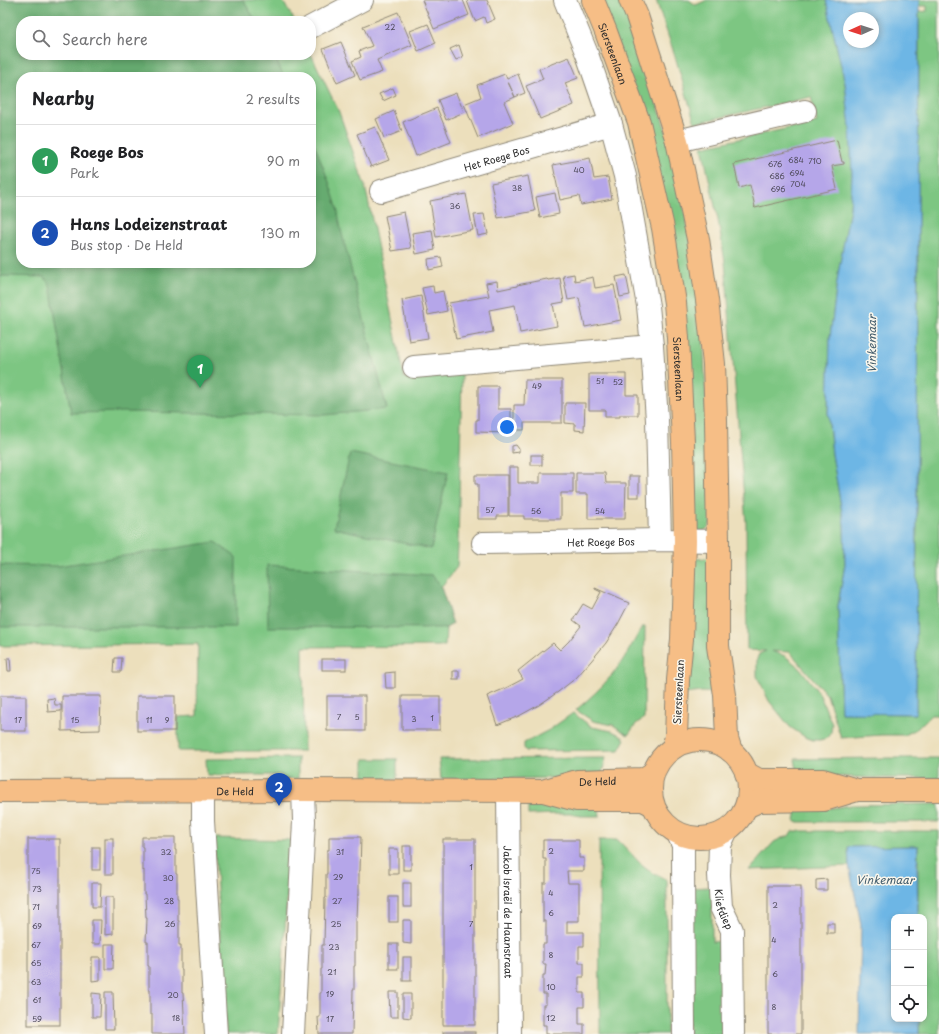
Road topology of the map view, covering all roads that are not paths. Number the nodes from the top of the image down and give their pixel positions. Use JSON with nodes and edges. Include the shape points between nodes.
{"nodes":[{"id":1,"x":362,"y":0,"type":"edge"},
{"id":2,"x":565,"y":0,"type":"edge"},
{"id":3,"x":593,"y":0,"type":"edge"},
{"id":4,"x":630,"y":0,"type":"edge"},
{"id":5,"x":316,"y":24,"type":"edge"},
{"id":6,"x":805,"y":111,"type":"dead end"},
{"id":7,"x":611,"y":124,"type":"junction"},
{"id":8,"x":677,"y":141,"type":"junction"},
{"id":9,"x":381,"y":191,"type":"dead end"},
{"id":10,"x":652,"y":346,"type":"junction"},
{"id":11,"x":414,"y":367,"type":"dead end"},
{"id":12,"x":660,"y":540,"type":"junction"},
{"id":13,"x":685,"y":541,"type":"junction"},
{"id":14,"x":718,"y":542,"type":"junction"},
{"id":15,"x":483,"y":543,"type":"dead end"},
{"id":16,"x":673,"y":748,"type":"junction"},
{"id":17,"x":730,"y":751,"type":"junction"},
{"id":18,"x":653,"y":773,"type":"junction"},
{"id":19,"x":746,"y":773,"type":"junction"},
{"id":20,"x":303,"y":790,"type":"junction"},
{"id":21,"x":857,"y":790,"type":"junction"},
{"id":22,"x":939,"y":790,"type":"edge"},
{"id":23,"x":0,"y":791,"type":"edge"},
{"id":24,"x":203,"y":791,"type":"junction"},
{"id":25,"x":508,"y":791,"type":"junction"},
{"id":26,"x":542,"y":791,"type":"junction"},
{"id":27,"x":653,"y":805,"type":"junction"},
{"id":28,"x":746,"y":807,"type":"junction"},
{"id":29,"x":726,"y":832,"type":"junction"},
{"id":30,"x":678,"y":834,"type":"junction"},
{"id":31,"x":216,"y":1034,"type":"edge"},
{"id":32,"x":293,"y":1034,"type":"edge"},
{"id":33,"x":510,"y":1034,"type":"edge"},
{"id":34,"x":684,"y":1034,"type":"edge"},
{"id":35,"x":733,"y":1034,"type":"edge"}],
"edges":[{"from":1,"to":5,"type":"street"},
{"from":2,"to":7,"type":"street"},
{"from":3,"to":13,"type":"main road","name":"Siersteenlaan","via":[[638,122],[663,228],[678,338]]},
{"from":4,"to":8,"type":"main road"},
{"from":6,"to":8,"type":"street"},
{"from":7,"to":9,"type":"street","name":"Het Roege Bos"},
{"from":7,"to":10,"type":"street","via":[[625,176],[648,306]]},
{"from":8,"to":14,"type":"main road","via":[[698,239],[713,357]]},
{"from":10,"to":11,"type":"street"},
{"from":10,"to":12,"type":"street"},
{"from":12,"to":13,"type":"street","name":"Het Roege Bos"},
{"from":12,"to":15,"type":"street","name":"Het Roege Bos"},
{"from":13,"to":14,"type":"street","name":"Het Roege Bos"},
{"from":13,"to":16,"type":"main road","name":"Siersteenlaan","via":[[682,639],[676,737]]},
{"from":14,"to":17,"type":"main road","via":[[718,646]]},
{"from":16,"to":17,"type":"main road","via":[[686,742],[704,740],[721,745]]},
{"from":16,"to":18,"type":"main road","via":[[658,763]]},
{"from":17,"to":19,"type":"main road","via":[[741,762]]},
{"from":18,"to":26,"type":"main road","name":"De Held","via":[[644,779],[577,781]]},
{"from":18,"to":27,"type":"main road","via":[[650,788]]},
{"from":19,"to":21,"type":"main road","via":[[759,780],[823,780]]},
{"from":19,"to":28,"type":"main road","via":[[749,796]]},
{"from":20,"to":24,"type":"main road","name":"De Held"},
{"from":20,"to":25,"type":"main road","name":"De Held"},
{"from":20,"to":32,"type":"street","via":[[304,821]]},
{"from":21,"to":22,"type":"main road"},
{"from":21,"to":28,"type":"main road","via":[[824,800],[758,801]]},
{"from":23,"to":24,"type":"main road","name":"De Held"},
{"from":24,"to":31,"type":"street"},
{"from":25,"to":26,"type":"main road","name":"De Held"},
{"from":25,"to":33,"type":"street","name":"Jakob Israël de Haanstraat"},
{"from":26,"to":27,"type":"main road","name":"De Held","via":[[576,800],[643,800]]},
{"from":27,"to":30,"type":"main road","via":[[662,821]]},
{"from":28,"to":29,"type":"main road","via":[[739,820]]},
{"from":29,"to":30,"type":"main road","via":[[700,839]]},
{"from":29,"to":35,"type":"street","name":"Kliefdiep","via":[[720,846],[718,875],[721,907],[732,930]]},
{"from":30,"to":34,"type":"street","via":[[682,845]]}]}
